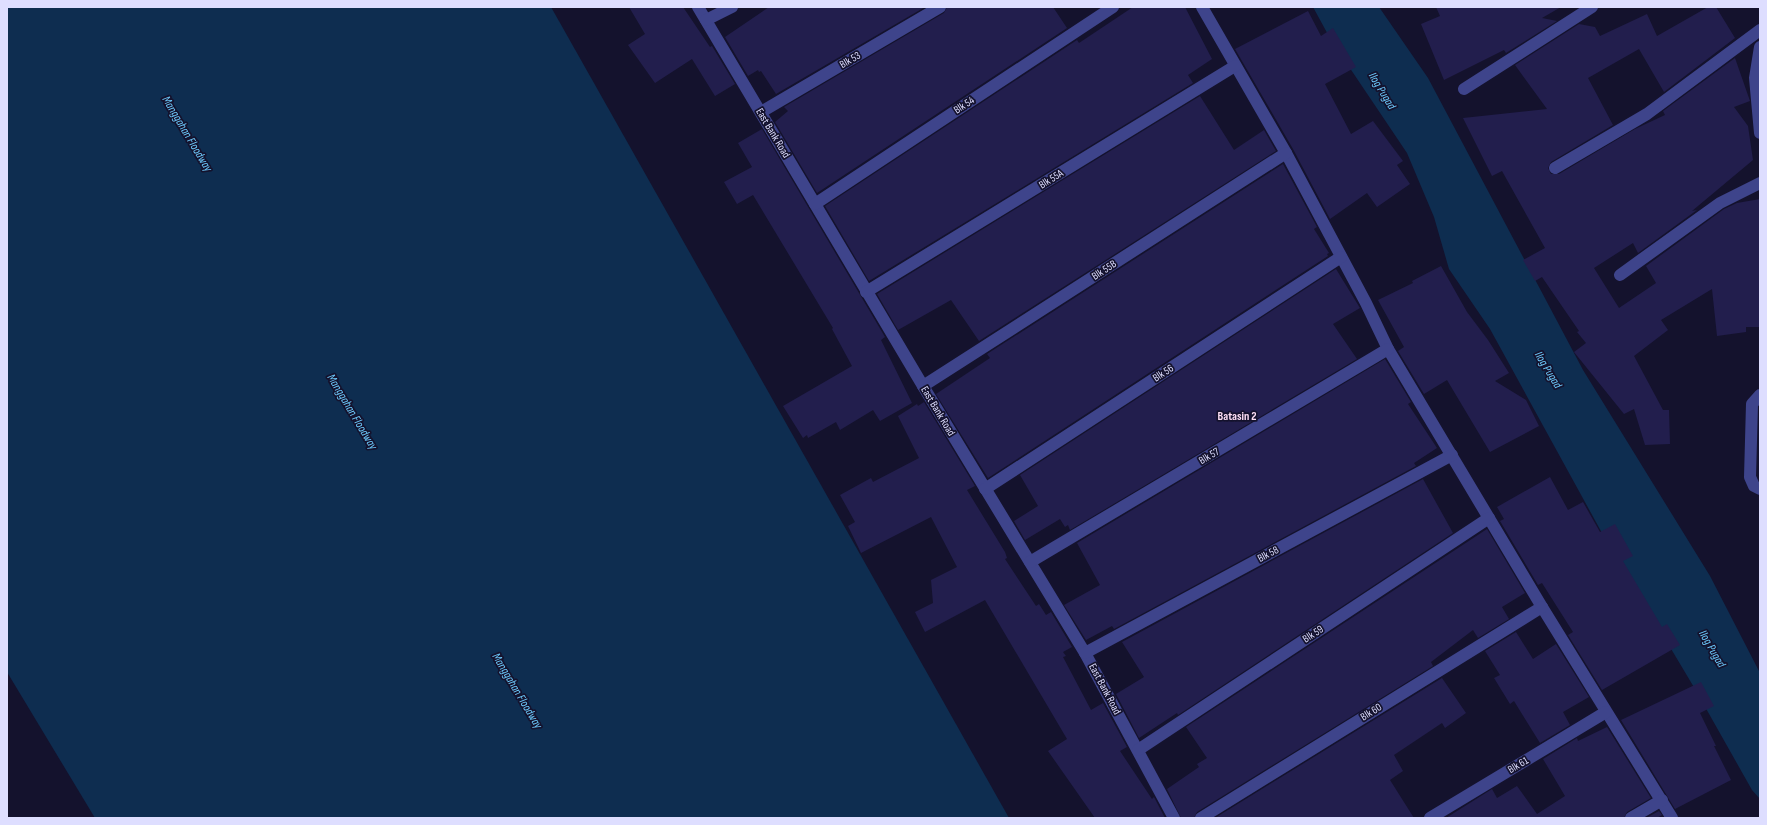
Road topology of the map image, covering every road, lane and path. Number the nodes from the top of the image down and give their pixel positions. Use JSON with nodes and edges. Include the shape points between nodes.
{"nodes":[{"id":1,"x":698,"y":7,"type":"edge"},
{"id":2,"x":732,"y":7,"type":"edge"},
{"id":3,"x":940,"y":7,"type":"edge"},
{"id":4,"x":1113,"y":7,"type":"edge"},
{"id":5,"x":1202,"y":7,"type":"edge"},
{"id":6,"x":1592,"y":7,"type":"edge"},
{"id":7,"x":706,"y":20,"type":"junction"},
{"id":8,"x":1760,"y":30,"type":"edge"},
{"id":9,"x":1760,"y":47,"type":"edge"},
{"id":10,"x":1235,"y":66,"type":"junction"},
{"id":11,"x":1464,"y":89,"type":"dead end"},
{"id":12,"x":761,"y":112,"type":"junction"},
{"id":13,"x":1760,"y":133,"type":"edge"},
{"id":14,"x":1286,"y":153,"type":"junction"},
{"id":15,"x":1555,"y":168,"type":"dead end"},
{"id":16,"x":1760,"y":183,"type":"edge"},
{"id":17,"x":815,"y":204,"type":"junction"},
{"id":18,"x":1341,"y":257,"type":"junction"},
{"id":19,"x":1620,"y":275,"type":"dead end"},
{"id":20,"x":866,"y":292,"type":"junction"},
{"id":21,"x":1388,"y":349,"type":"junction"},
{"id":22,"x":923,"y":386,"type":"junction"},
{"id":23,"x":1760,"y":395,"type":"edge"},
{"id":24,"x":1452,"y":455,"type":"junction"},
{"id":25,"x":985,"y":489,"type":"junction"},
{"id":26,"x":1760,"y":489,"type":"edge"},
{"id":27,"x":1489,"y":518,"type":"junction"},
{"id":28,"x":1030,"y":562,"type":"junction"},
{"id":29,"x":1542,"y":606,"type":"junction"},
{"id":30,"x":1085,"y":653,"type":"junction"},
{"id":31,"x":1606,"y":712,"type":"junction"},
{"id":32,"x":1138,"y":750,"type":"junction"},
{"id":33,"x":1662,"y":800,"type":"junction"},
{"id":34,"x":1174,"y":818,"type":"edge"},
{"id":35,"x":1201,"y":818,"type":"edge"},
{"id":36,"x":1430,"y":818,"type":"edge"},
{"id":37,"x":1631,"y":818,"type":"edge"},
{"id":38,"x":1672,"y":818,"type":"edge"}],
"edges":[{"from":1,"to":7,"type":"street","name":"East Bank Road"},
{"from":2,"to":7,"type":"street"},
{"from":3,"to":12,"type":"street","name":"Blk 53"},
{"from":4,"to":17,"type":"street","name":"Blk 54"},
{"from":5,"to":10,"type":"street"},
{"from":6,"to":11,"type":"street"},
{"from":7,"to":12,"type":"street","name":"East Bank Road"},
{"from":8,"to":15,"type":"street","via":[[1647,114]]},
{"from":9,"to":13,"type":"street","via":[[1755,78]]},
{"from":10,"to":14,"type":"street"},
{"from":10,"to":20,"type":"street","name":"Blk 55A"},
{"from":12,"to":17,"type":"street","name":"East Bank Road"},
{"from":14,"to":18,"type":"street"},
{"from":14,"to":22,"type":"street","name":"Blk 55B"},
{"from":16,"to":19,"type":"street","via":[[1720,203]]},
{"from":17,"to":20,"type":"street","name":"East Bank Road"},
{"from":18,"to":21,"type":"street"},
{"from":18,"to":25,"type":"street","name":"Blk 56"},
{"from":20,"to":22,"type":"street","name":"East Bank Road"},
{"from":21,"to":24,"type":"street"},
{"from":21,"to":28,"type":"street","name":"Blk 57"},
{"from":22,"to":25,"type":"street","name":"East Bank Road"},
{"from":23,"to":26,"type":"street","via":[[1752,404],[1750,477],[1754,486]]},
{"from":24,"to":27,"type":"street"},
{"from":24,"to":30,"type":"street","name":"Blk 58"},
{"from":25,"to":28,"type":"street","name":"East Bank Road"},
{"from":27,"to":29,"type":"street"},
{"from":27,"to":32,"type":"street","name":"Blk 59"},
{"from":28,"to":30,"type":"street","name":"East Bank Road"},
{"from":29,"to":31,"type":"street"},
{"from":29,"to":35,"type":"street","name":"Blk 60"},
{"from":30,"to":32,"type":"street","name":"East Bank Road"},
{"from":31,"to":33,"type":"street"},
{"from":31,"to":36,"type":"street","name":"Blk 61"},
{"from":32,"to":34,"type":"street","name":"East Bank Road"},
{"from":33,"to":37,"type":"street"},
{"from":33,"to":38,"type":"street"}]}
